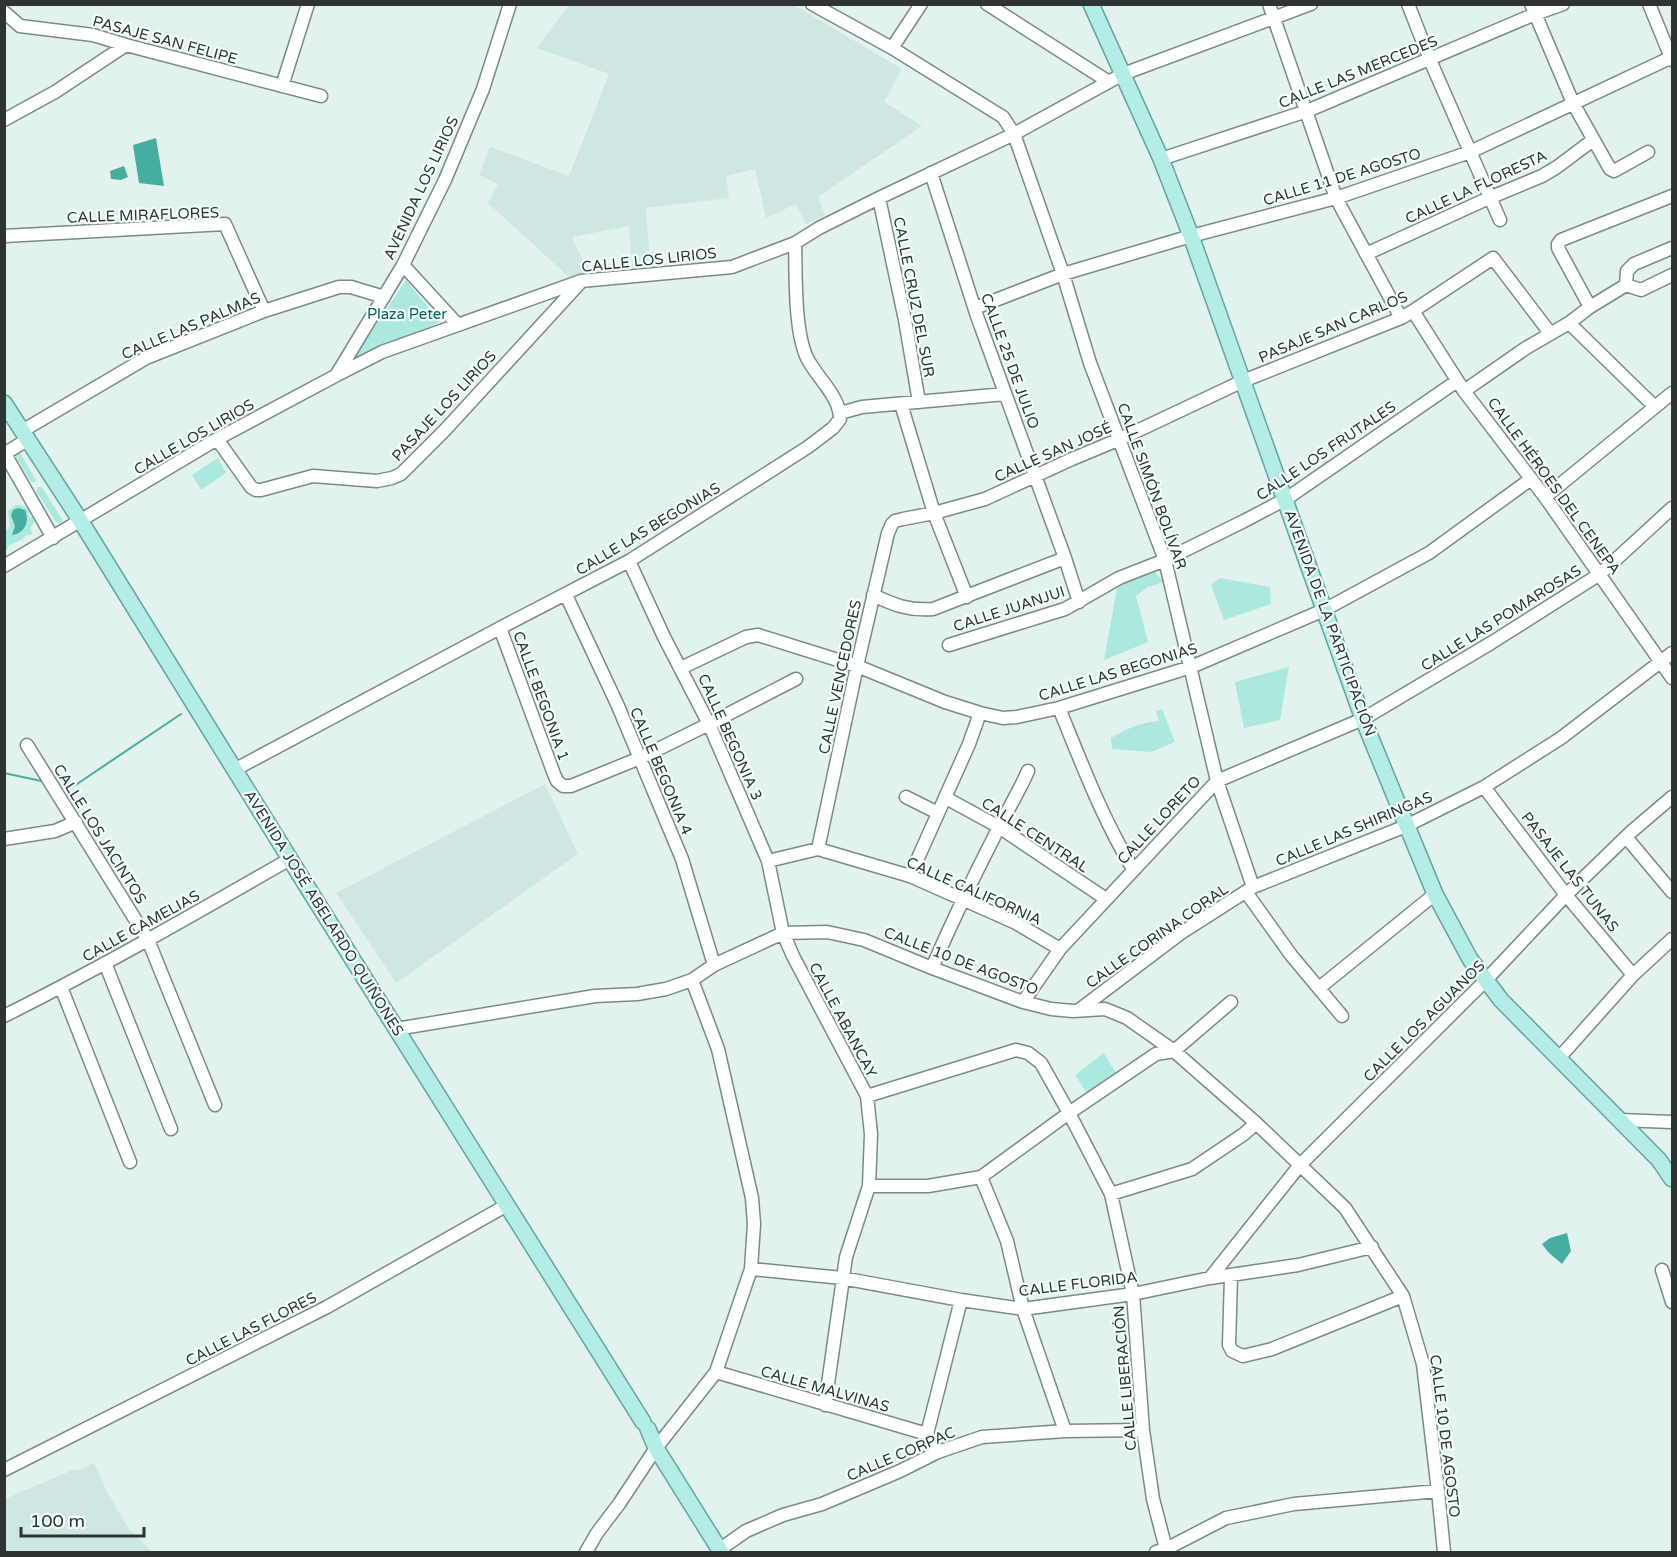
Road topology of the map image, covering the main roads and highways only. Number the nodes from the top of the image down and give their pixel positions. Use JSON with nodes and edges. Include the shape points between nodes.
{"nodes":[{"id":1,"x":1091,"y":4,"type":"edge"},
{"id":2,"x":4,"y":404,"type":"edge"},
{"id":3,"x":1672,"y":1179,"type":"edge"},
{"id":4,"x":720,"y":1551,"type":"edge"}],
"edges":[{"from":1,"to":3,"type":"main road","name":"AVENIDA DE LA PARTICIPACIÓN","via":[[1191,236],[1363,719],[1434,894],[1470,960],[1500,1000],[1659,1160]]},
{"from":2,"to":4,"type":"main road","name":"AVENIDA JOSÉ ABELARDO QUIÑONES","via":[[646,1426]]}]}
